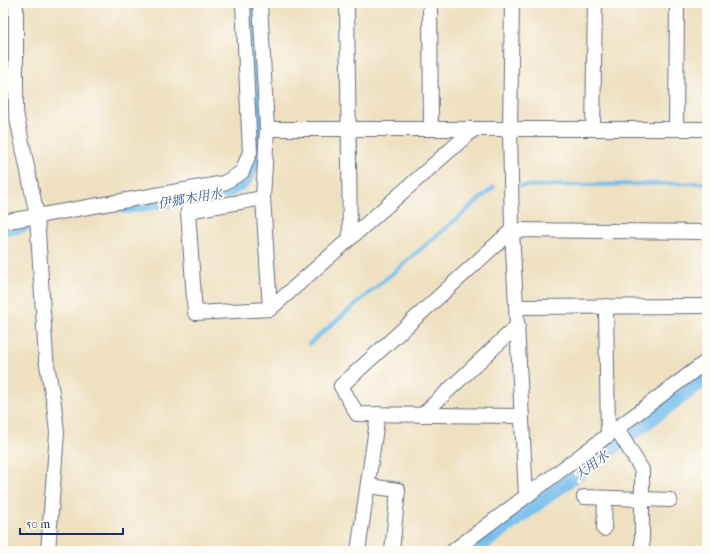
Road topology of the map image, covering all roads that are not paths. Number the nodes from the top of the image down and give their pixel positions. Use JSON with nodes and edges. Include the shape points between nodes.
{"nodes":[{"id":1,"x":16,"y":3,"type":"edge"},
{"id":2,"x":243,"y":3,"type":"edge"},
{"id":3,"x":260,"y":3,"type":"edge"},
{"id":4,"x":347,"y":3,"type":"edge"},
{"id":5,"x":430,"y":3,"type":"edge"},
{"id":6,"x":512,"y":3,"type":"edge"},
{"id":7,"x":595,"y":3,"type":"edge"},
{"id":8,"x":677,"y":3,"type":"edge"},
{"id":9,"x":267,"y":129,"type":"junction"},
{"id":10,"x":348,"y":129,"type":"junction"},
{"id":11,"x":431,"y":129,"type":"junction"},
{"id":12,"x":474,"y":129,"type":"junction"},
{"id":13,"x":510,"y":129,"type":"junction"},
{"id":14,"x":593,"y":129,"type":"junction"},
{"id":15,"x":676,"y":129,"type":"junction"},
{"id":16,"x":707,"y":129,"type":"edge"},
{"id":17,"x":263,"y":198,"type":"junction"},
{"id":18,"x":37,"y":216,"type":"junction"},
{"id":19,"x":3,"y":222,"type":"edge"},
{"id":20,"x":512,"y":230,"type":"junction"},
{"id":21,"x":707,"y":232,"type":"edge"},
{"id":22,"x":350,"y":238,"type":"junction"},
{"id":23,"x":606,"y":306,"type":"junction"},
{"id":24,"x":707,"y":306,"type":"edge"},
{"id":25,"x":517,"y":307,"type":"junction"},
{"id":26,"x":270,"y":308,"type":"junction"},
{"id":27,"x":518,"y":325,"type":"junction"},
{"id":28,"x":707,"y":361,"type":"edge"},
{"id":29,"x":378,"y":414,"type":"junction"},
{"id":30,"x":422,"y":415,"type":"junction"},
{"id":31,"x":522,"y":416,"type":"junction"},
{"id":32,"x":615,"y":432,"type":"junction"},
{"id":33,"x":368,"y":486,"type":"junction"},
{"id":34,"x":526,"y":496,"type":"junction"},
{"id":35,"x":584,"y":497,"type":"dead end"},
{"id":36,"x":605,"y":498,"type":"junction"},
{"id":37,"x":642,"y":499,"type":"junction"},
{"id":38,"x":670,"y":500,"type":"dead end"},
{"id":39,"x":604,"y":529,"type":"dead end"},
{"id":40,"x":48,"y":551,"type":"edge"},
{"id":41,"x":358,"y":551,"type":"edge"},
{"id":42,"x":392,"y":551,"type":"edge"},
{"id":43,"x":453,"y":551,"type":"edge"},
{"id":44,"x":642,"y":551,"type":"edge"}],
"edges":[{"from":1,"to":18,"type":"street","via":[[16,113]]},
{"from":2,"to":18,"type":"street","via":[[250,152],[242,172],[224,183]]},
{"from":3,"to":9,"type":"street"},
{"from":4,"to":10,"type":"street"},
{"from":5,"to":11,"type":"street"},
{"from":6,"to":13,"type":"street"},
{"from":7,"to":14,"type":"street"},
{"from":8,"to":15,"type":"street"},
{"from":9,"to":10,"type":"street"},
{"from":9,"to":17,"type":"street"},
{"from":10,"to":11,"type":"street"},
{"from":10,"to":22,"type":"street"},
{"from":11,"to":12,"type":"street"},
{"from":12,"to":13,"type":"street"},
{"from":12,"to":22,"type":"street"},
{"from":13,"to":14,"type":"street"},
{"from":13,"to":20,"type":"street"},
{"from":14,"to":15,"type":"street"},
{"from":15,"to":16,"type":"street"},
{"from":17,"to":26,"type":"street"},
{"from":17,"to":26,"type":"street","via":[[188,211],[195,313]]},
{"from":18,"to":19,"type":"street"},
{"from":18,"to":40,"type":"street","via":[[46,359],[57,433]]},
{"from":20,"to":21,"type":"street"},
{"from":20,"to":25,"type":"street"},
{"from":20,"to":29,"type":"street","via":[[340,386],[357,414]]},
{"from":22,"to":26,"type":"street"},
{"from":23,"to":24,"type":"street"},
{"from":23,"to":25,"type":"street"},
{"from":23,"to":32,"type":"street"},
{"from":25,"to":27,"type":"street"},
{"from":27,"to":30,"type":"street"},
{"from":27,"to":31,"type":"street"},
{"from":28,"to":32,"type":"street"},
{"from":29,"to":30,"type":"street"},
{"from":29,"to":33,"type":"street"},
{"from":30,"to":31,"type":"street"},
{"from":31,"to":34,"type":"street"},
{"from":32,"to":34,"type":"street"},
{"from":32,"to":37,"type":"street","via":[[629,448],[642,470]]},
{"from":33,"to":41,"type":"street"},
{"from":33,"to":42,"type":"street","via":[[398,490]]},
{"from":34,"to":43,"type":"street"},
{"from":35,"to":36,"type":"street"},
{"from":36,"to":37,"type":"street"},
{"from":36,"to":39,"type":"street"},
{"from":37,"to":38,"type":"street"},
{"from":37,"to":44,"type":"street"}]}
